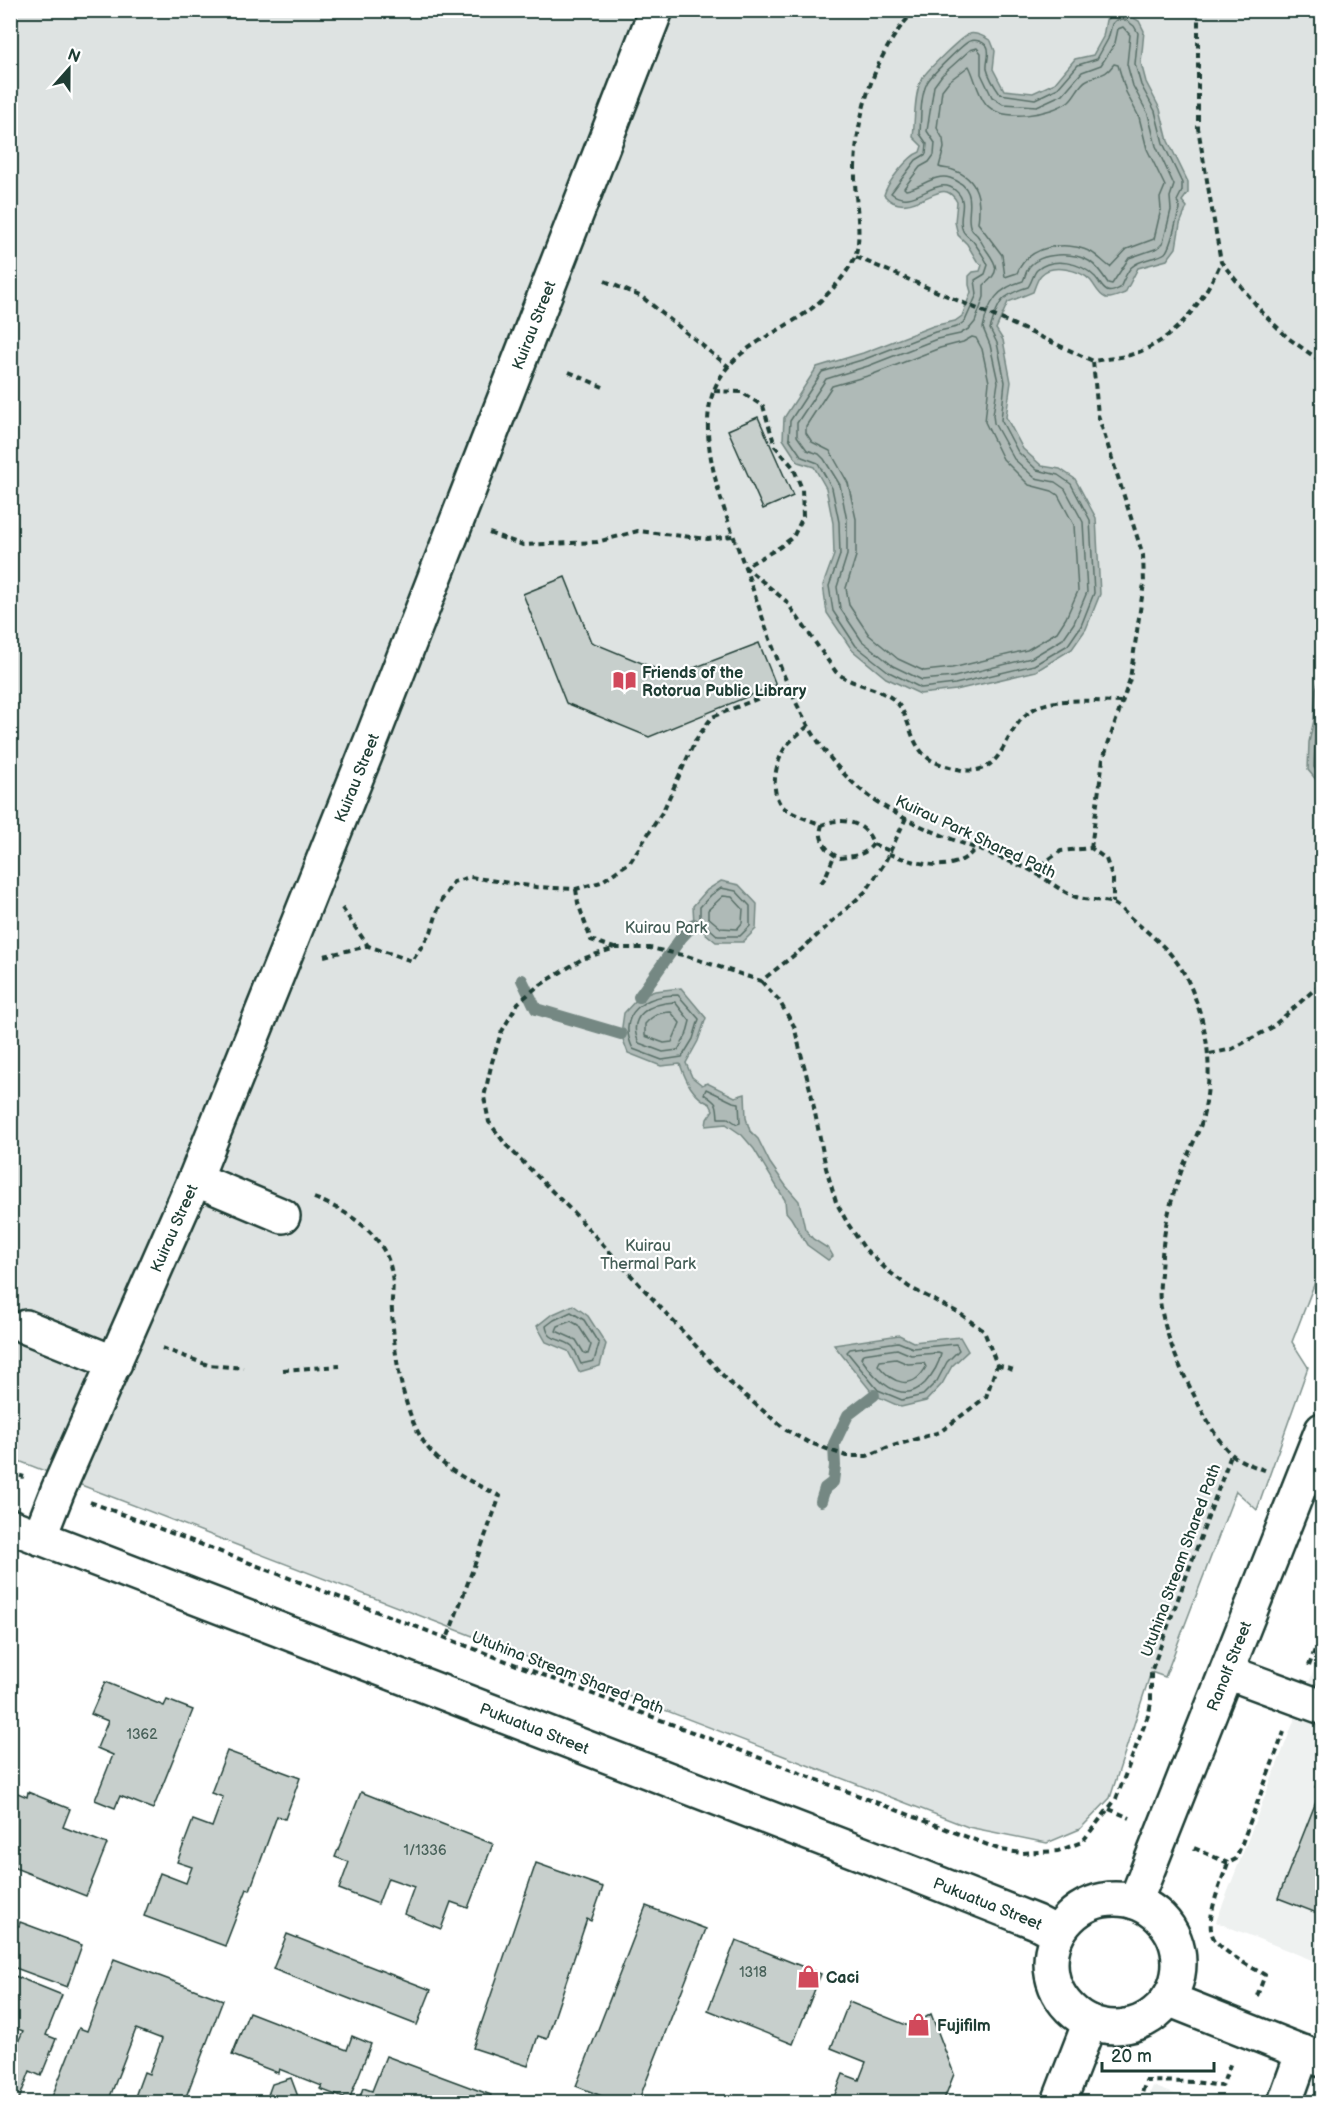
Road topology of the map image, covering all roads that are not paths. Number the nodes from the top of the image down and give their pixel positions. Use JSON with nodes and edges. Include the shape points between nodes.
{"nodes":[{"id":1,"x":656,"y":10,"type":"edge"},
{"id":2,"x":195,"y":1179,"type":"junction"},
{"id":3,"x":294,"y":1205,"type":"road end"},
{"id":4,"x":26,"y":1326,"type":"dead end"},
{"id":5,"x":115,"y":1363,"type":"junction"},
{"id":6,"x":1320,"y":1443,"type":"edge"},
{"id":7,"x":25,"y":1532,"type":"edge"},
{"id":8,"x":1227,"y":1672,"type":"junction"},
{"id":9,"x":1310,"y":1702,"type":"edge"},
{"id":10,"x":1135,"y":1902,"type":"junction"},
{"id":11,"x":1058,"y":1933,"type":"junction"},
{"id":12,"x":1168,"y":1999,"type":"junction"},
{"id":13,"x":1090,"y":2022,"type":"junction"},
{"id":14,"x":1313,"y":2056,"type":"edge"},
{"id":15,"x":1059,"y":2103,"type":"edge"},
{"id":16,"x":1285,"y":2103,"type":"edge"}],
"edges":[{"from":1,"to":2,"type":"main road","name":"Kuirau Street","via":[[369,746]]},
{"from":2,"to":3,"type":"main road"},
{"from":2,"to":5,"type":"main road","name":"Kuirau Street"},
{"from":4,"to":5,"type":"main road"},
{"from":5,"to":7,"type":"main road","name":"Kuirau Street","via":[[58,1490]]},
{"from":6,"to":8,"type":"main road","name":"Ranolf Street"},
{"from":7,"to":11,"type":"main road","name":"Pukuatua Street","via":[[917,1875]]},
{"from":8,"to":9,"type":"main road"},
{"from":8,"to":10,"type":"main road","name":"Ranolf Street"},
{"from":10,"to":11,"type":"main road","via":[[1121,1899],[1091,1904],[1072,1916]]},
{"from":10,"to":12,"type":"main road","via":[[1165,1923],[1174,1938],[1179,1955],[1178,1974]]},
{"from":11,"to":13,"type":"main road","via":[[1051,1951],[1050,1970],[1055,1987],[1078,2016]]},
{"from":12,"to":13,"type":"main road","via":[[1148,2018],[1132,2025],[1113,2027]]},
{"from":12,"to":14,"type":"main road"},
{"from":13,"to":15,"type":"main road"},
{"from":14,"to":16,"type":"main road"}]}
